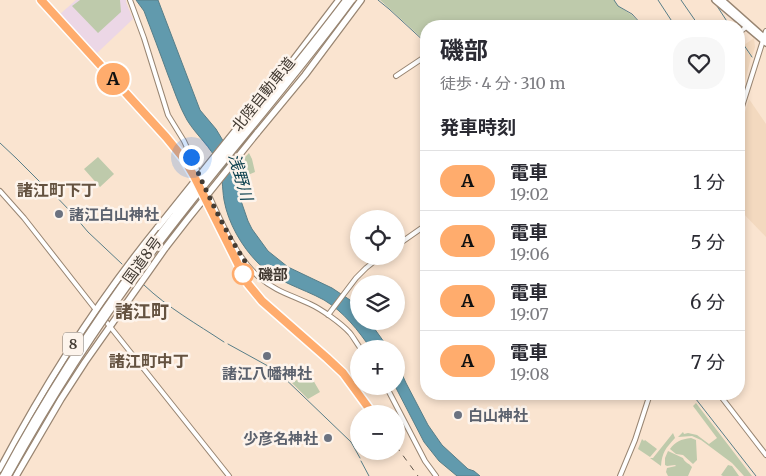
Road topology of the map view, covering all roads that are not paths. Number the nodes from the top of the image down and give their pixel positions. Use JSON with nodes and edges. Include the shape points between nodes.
{"nodes":[{"id":1,"x":130,"y":0,"type":"edge"},
{"id":2,"x":339,"y":0,"type":"edge"},
{"id":3,"x":346,"y":0,"type":"edge"},
{"id":4,"x":352,"y":0,"type":"edge"},
{"id":5,"x":715,"y":0,"type":"edge"},
{"id":6,"x":722,"y":0,"type":"edge"},
{"id":7,"x":361,"y":1,"type":"edge"},
{"id":8,"x":738,"y":20,"type":"edge"},
{"id":9,"x":745,"y":20,"type":"edge"},
{"id":10,"x":745,"y":20,"type":"edge"},
{"id":11,"x":746,"y":27,"type":"edge"},
{"id":12,"x":765,"y":38,"type":"edge"},
{"id":13,"x":420,"y":60,"type":"edge"},
{"id":14,"x":396,"y":76,"type":"dead end"},
{"id":15,"x":745,"y":98,"type":"edge"},
{"id":16,"x":0,"y":191,"type":"edge"},
{"id":17,"x":420,"y":229,"type":"edge"},
{"id":18,"x":405,"y":240,"type":"edge"},
{"id":19,"x":370,"y":265,"type":"edge"},
{"id":20,"x":96,"y":310,"type":"junction"},
{"id":21,"x":330,"y":314,"type":"junction"},
{"id":22,"x":109,"y":326,"type":"junction"},
{"id":23,"x":355,"y":340,"type":"edge"},
{"id":24,"x":391,"y":395,"type":"edge"},
{"id":25,"x":648,"y":400,"type":"edge"},
{"id":26,"x":724,"y":400,"type":"edge"},
{"id":27,"x":766,"y":455,"type":"edge"},
{"id":28,"x":0,"y":469,"type":"edge"},
{"id":29,"x":3,"y":476,"type":"edge"},
{"id":30,"x":8,"y":476,"type":"edge"},
{"id":31,"x":16,"y":476,"type":"edge"},
{"id":32,"x":228,"y":476,"type":"edge"},
{"id":33,"x":436,"y":476,"type":"edge"},
{"id":34,"x":620,"y":476,"type":"edge"}],
"edges":[{"from":1,"to":21,"type":"street","via":[[168,115],[236,248],[259,277],[282,293]]},
{"from":2,"to":20,"type":"highway","name":"国道8号","number":"8","bridge":true,"via":[[265,97],[130,262]]},
{"from":3,"to":29,"type":"highway","name":"北陸自動車道","bridge":true,"via":[[119,288],[67,366]]},
{"from":4,"to":30,"type":"highway","name":"北陸自動車道","bridge":true,"via":[[123,292],[71,369]]},
{"from":5,"to":8,"type":"main road"},
{"from":6,"to":9,"type":"main road"},
{"from":7,"to":22,"type":"highway","name":"国道8号","number":"8","bridge":true,"via":[[166,247]]},
{"from":10,"to":12,"type":"main road"},
{"from":11,"to":12,"type":"main road"},
{"from":12,"to":15,"type":"street"},
{"from":13,"to":14,"type":"street"},
{"from":16,"to":20,"type":"street"},
{"from":17,"to":18,"type":"street"},
{"from":19,"to":21,"type":"street"},
{"from":20,"to":22,"type":"street"},
{"from":20,"to":28,"type":"highway","name":"国道8号","number":"8"},
{"from":21,"to":23,"type":"street"},
{"from":22,"to":31,"type":"highway","name":"国道8号","number":"8"},
{"from":22,"to":32,"type":"street"},
{"from":24,"to":33,"type":"street"},
{"from":25,"to":34,"type":"street"},
{"from":26,"to":27,"type":"street"}]}
